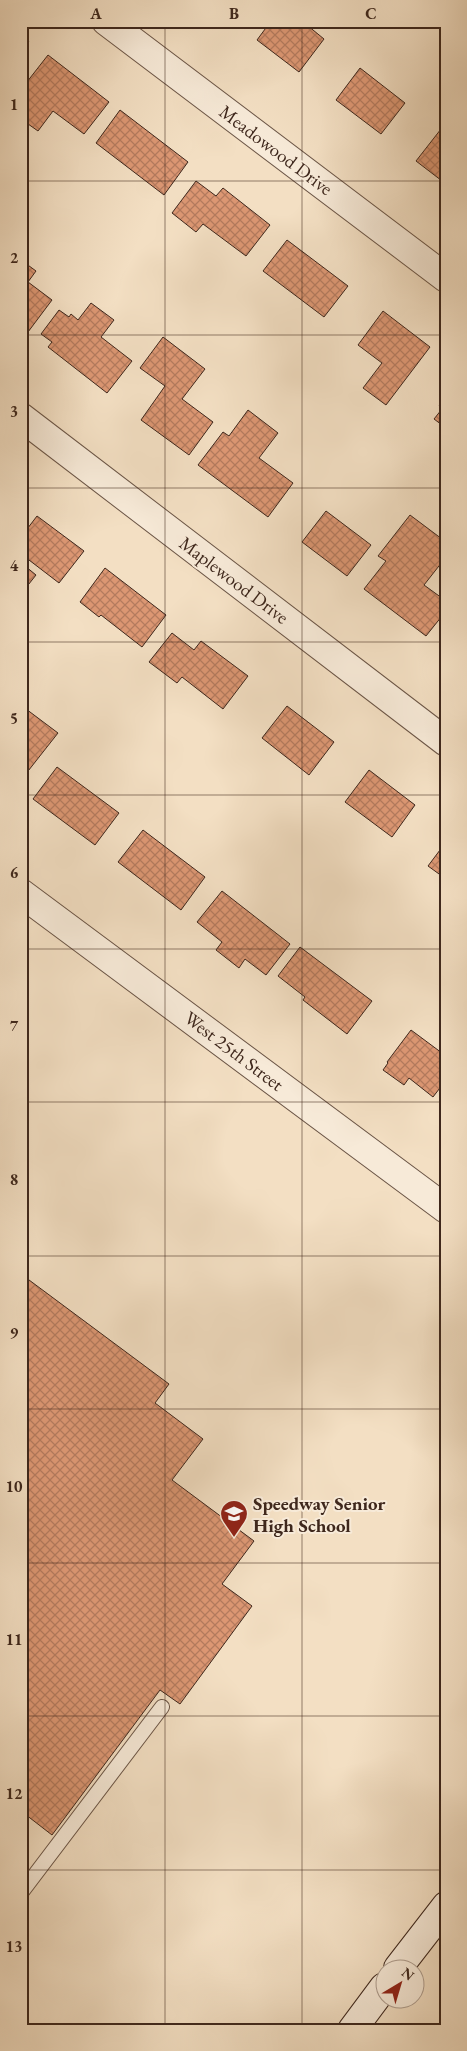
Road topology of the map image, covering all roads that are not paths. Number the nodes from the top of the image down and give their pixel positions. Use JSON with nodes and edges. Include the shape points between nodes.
{"nodes":[{"id":1,"x":106,"y":21,"type":"edge"},
{"id":2,"x":446,"y":278,"type":"edge"},
{"id":3,"x":21,"y":417,"type":"edge"},
{"id":4,"x":446,"y":742,"type":"edge"},
{"id":5,"x":21,"y":893,"type":"edge"},
{"id":6,"x":446,"y":1209,"type":"edge"},
{"id":7,"x":162,"y":1708,"type":"dead end"},
{"id":8,"x":21,"y":1892,"type":"edge"},
{"id":9,"x":446,"y":1906,"type":"edge"},
{"id":10,"x":406,"y":1958,"type":"edge"},
{"id":11,"x":374,"y":2000,"type":"edge"},
{"id":12,"x":352,"y":2030,"type":"edge"}],
"edges":[{"from":1,"to":2,"type":"street","name":"Meadowood Drive"},
{"from":3,"to":4,"type":"street","name":"Maplewood Drive"},
{"from":5,"to":6,"type":"street","name":"West 25th Street"},
{"from":7,"to":8,"type":"lane"},
{"from":9,"to":10,"type":"street"},
{"from":11,"to":12,"type":"street"}]}
